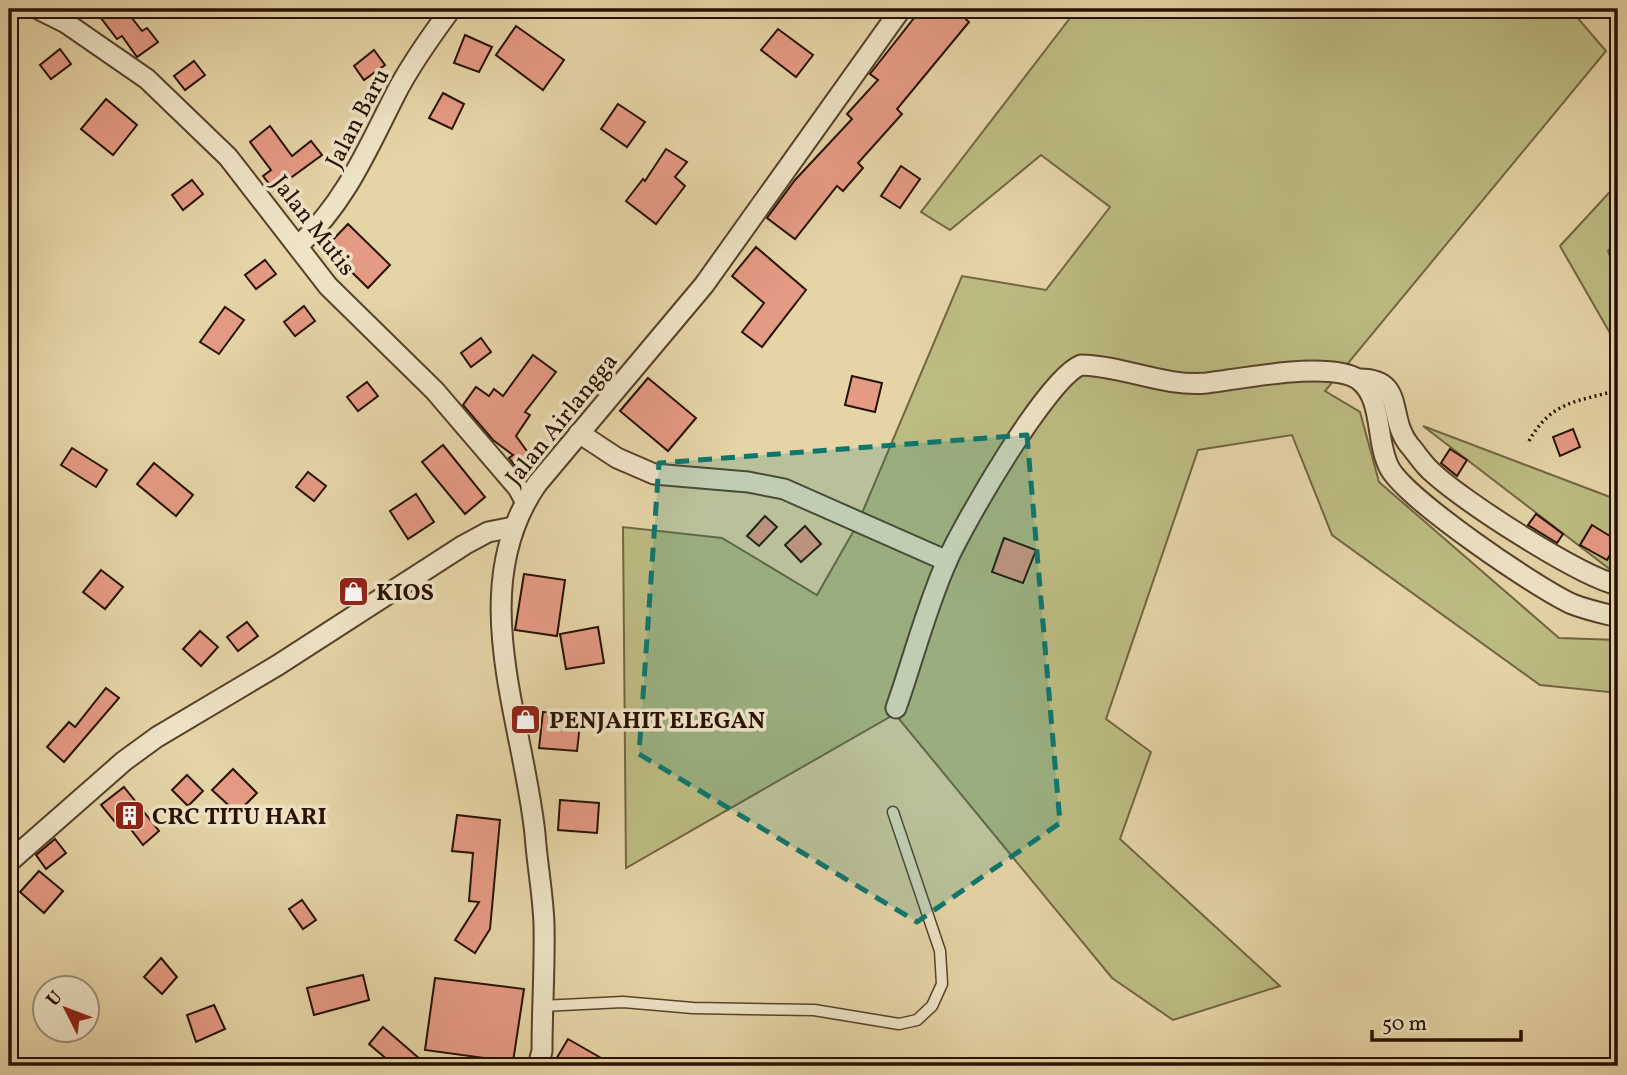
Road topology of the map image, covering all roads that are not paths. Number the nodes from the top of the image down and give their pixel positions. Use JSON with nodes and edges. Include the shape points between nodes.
{"nodes":[{"id":1,"x":38,"y":9,"type":"edge"},
{"id":2,"x":451,"y":9,"type":"edge"},
{"id":3,"x":901,"y":9,"type":"edge"},
{"id":4,"x":299,"y":246,"type":"junction"},
{"id":5,"x":1358,"y":379,"type":"junction"},
{"id":6,"x":579,"y":433,"type":"junction"},
{"id":7,"x":525,"y":501,"type":"junction"},
{"id":8,"x":514,"y":527,"type":"junction"},
{"id":9,"x":947,"y":561,"type":"junction"},
{"id":10,"x":1618,"y":585,"type":"edge"},
{"id":11,"x":1618,"y":617,"type":"edge"},
{"id":12,"x":896,"y":708,"type":"dead end"},
{"id":13,"x":892,"y":813,"type":"dead end"},
{"id":14,"x":9,"y":862,"type":"edge"},
{"id":15,"x":542,"y":1006,"type":"junction"},
{"id":16,"x":538,"y":1066,"type":"edge"}],
"edges":[{"from":1,"to":4,"type":"street","name":"Jalan Mutis","via":[[85,35],[147,79],[228,157]]},
{"from":2,"to":4,"type":"street","name":"Jalan Baru","via":[[395,95],[341,198]]},
{"from":3,"to":6,"type":"street","name":"Jalan Airlangga","via":[[704,285]]},
{"from":4,"to":7,"type":"street","name":"Jalan Mutis","via":[[328,286],[435,391]]},
{"from":5,"to":9,"type":"street","via":[[1324,371],[1192,383],[1096,365],[1071,369],[1022,432]]},
{"from":5,"to":10,"type":"street","via":[[1375,379],[1390,390],[1405,440],[1439,477],[1515,531]]},
{"from":5,"to":11,"type":"street","via":[[1373,402],[1389,469],[1408,491],[1506,564],[1590,611]]},
{"from":6,"to":7,"type":"street","name":"Jalan Airlangga"},
{"from":6,"to":9,"type":"street","via":[[617,458],[654,474],[784,489]]},
{"from":7,"to":8,"type":"street","name":"Jalan Airlangga"},
{"from":8,"to":14,"type":"street","via":[[488,532],[464,545],[157,737]]},
{"from":8,"to":15,"type":"street","name":"Jalan Airlangga","via":[[499,594],[541,889]]},
{"from":9,"to":12,"type":"street"},
{"from":13,"to":15,"type":"lane","via":[[940,951],[942,984],[932,1006],[917,1020],[879,1023],[814,1010],[623,1002]]},
{"from":15,"to":16,"type":"street","name":"Jalan Airlangga"}]}
